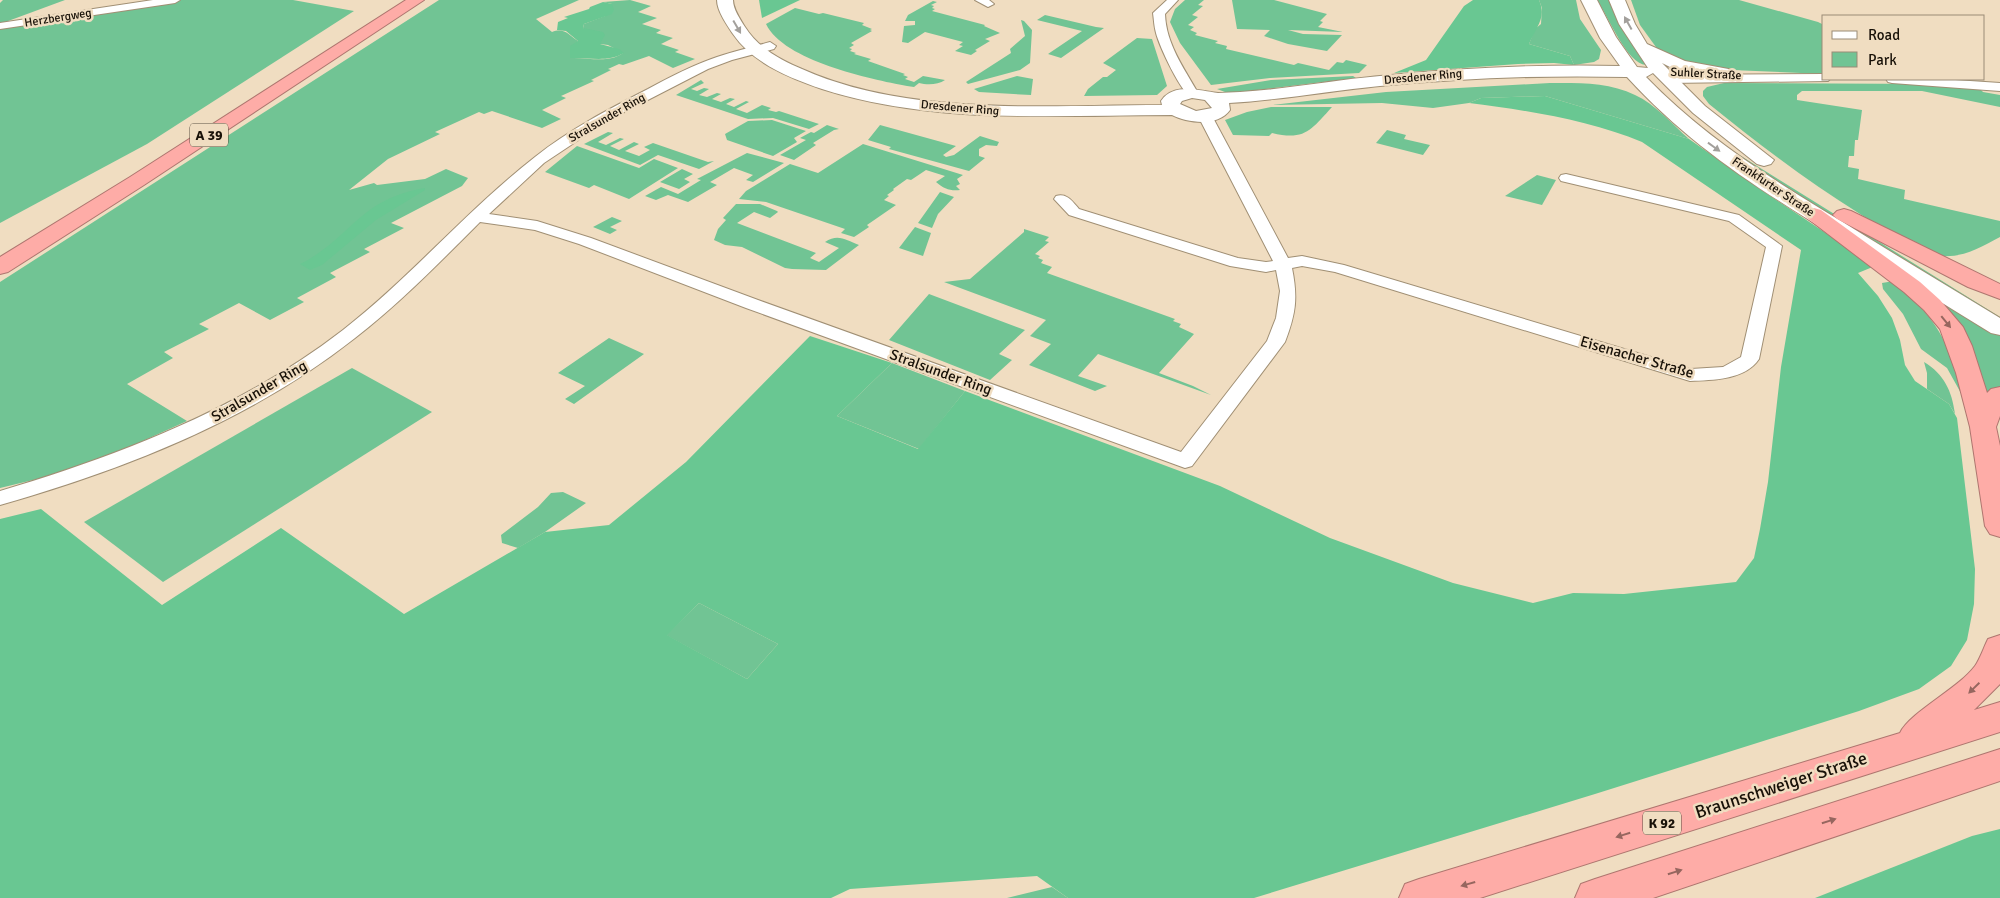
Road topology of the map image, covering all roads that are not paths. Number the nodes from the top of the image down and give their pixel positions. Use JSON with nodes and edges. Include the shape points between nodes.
{"nodes":[{"id":1,"x":175,"y":0,"type":"edge"},
{"id":2,"x":400,"y":0,"type":"edge"},
{"id":3,"x":416,"y":0,"type":"edge"},
{"id":4,"x":725,"y":0,"type":"edge"},
{"id":5,"x":1173,"y":0,"type":"edge"},
{"id":6,"x":1589,"y":0,"type":"edge"},
{"id":7,"x":1617,"y":0,"type":"edge"},
{"id":8,"x":748,"y":14,"type":"dead end"},
{"id":9,"x":0,"y":26,"type":"edge"},
{"id":10,"x":1609,"y":42,"type":"junction"},
{"id":11,"x":1641,"y":46,"type":"junction"},
{"id":12,"x":762,"y":48,"type":"junction"},
{"id":13,"x":1564,"y":74,"type":"junction"},
{"id":14,"x":1635,"y":75,"type":"junction"},
{"id":15,"x":1665,"y":76,"type":"junction"},
{"id":16,"x":1722,"y":76,"type":"junction"},
{"id":17,"x":1822,"y":78,"type":"edge"},
{"id":18,"x":1906,"y":80,"type":"edge"},
{"id":19,"x":2000,"y":87,"type":"edge"},
{"id":20,"x":1192,"y":93,"type":"junction"},
{"id":21,"x":1219,"y":102,"type":"junction"},
{"id":22,"x":1172,"y":106,"type":"junction"},
{"id":23,"x":1702,"y":111,"type":"junction"},
{"id":24,"x":1204,"y":116,"type":"junction"},
{"id":25,"x":1676,"y":117,"type":"junction"},
{"id":26,"x":1566,"y":178,"type":"dead end"},
{"id":27,"x":1061,"y":200,"type":"dead end"},
{"id":28,"x":1814,"y":214,"type":"junction"},
{"id":29,"x":1844,"y":215,"type":"junction"},
{"id":30,"x":478,"y":217,"type":"junction"},
{"id":31,"x":0,"y":251,"type":"edge"},
{"id":32,"x":1284,"y":264,"type":"junction"},
{"id":33,"x":0,"y":267,"type":"edge"},
{"id":34,"x":2000,"y":292,"type":"edge"},
{"id":35,"x":2000,"y":312,"type":"edge"},
{"id":36,"x":2000,"y":328,"type":"edge"},
{"id":37,"x":2000,"y":395,"type":"edge"},
{"id":38,"x":1983,"y":427,"type":"junction"},
{"id":39,"x":0,"y":498,"type":"edge"},
{"id":40,"x":2000,"y":519,"type":"edge"},
{"id":41,"x":2000,"y":648,"type":"edge"},
{"id":42,"x":2000,"y":717,"type":"edge"},
{"id":43,"x":1903,"y":746,"type":"junction"},
{"id":44,"x":2000,"y":765,"type":"edge"},
{"id":45,"x":1419,"y":898,"type":"edge"},
{"id":46,"x":1595,"y":898,"type":"edge"}],
"edges":[{"from":1,"to":9,"type":"street","name":"Herzbergweg"},
{"from":2,"to":31,"type":"highway","number":"A 39"},
{"from":3,"to":33,"type":"highway","number":"A 39"},
{"from":4,"to":12,"type":"street","name":"Dresdener Ring","one_way":true,"via":[[740,33]]},
{"from":5,"to":20,"type":"street","via":[[1160,13],[1159,23]]},
{"from":6,"to":10,"type":"street","name":"Frankfurter Straße"},
{"from":11,"to":7,"type":"street","name":"Frankfurter Straße","one_way":true},
{"from":8,"to":12,"type":"street","name":"Dresdener Ring"},
{"from":10,"to":13,"type":"street","via":[[1606,56],[1597,64]]},
{"from":10,"to":14,"type":"street","name":"Frankfurter Straße"},
{"from":11,"to":15,"type":"street","name":"Frankfurter Straße"},
{"from":11,"to":16,"type":"street","via":[[1680,65]]},
{"from":12,"to":22,"type":"street","name":"Dresdener Ring","via":[[828,77],[927,101],[981,106]]},
{"from":12,"to":30,"type":"street","name":"Stralsunder Ring","via":[[706,65],[589,126],[534,165]]},
{"from":13,"to":14,"type":"street","name":"Dresdener Ring"},
{"from":13,"to":21,"type":"street","name":"Dresdener Ring"},
{"from":13,"to":25,"type":"street","via":[[1625,89]]},
{"from":14,"to":15,"type":"street","name":"Dresdener Ring"},
{"from":14,"to":25,"type":"street","name":"Frankfurter Straße"},
{"from":15,"to":16,"type":"street","name":"Suhler Straße"},
{"from":15,"to":23,"type":"street","name":"Frankfurter Straße"},
{"from":16,"to":17,"type":"street","name":"Suhler Straße"},
{"from":16,"to":23,"type":"street","via":[[1696,89]]},
{"from":18,"to":19,"type":"street"},
{"from":20,"to":21,"type":"street","name":"Dresdener Ring"},
{"from":20,"to":22,"type":"street","name":"Dresdener Ring","via":[[1180,95]]},
{"from":21,"to":24,"type":"street","name":"Dresdener Ring","via":[[1217,112]]},
{"from":22,"to":24,"type":"street","name":"Dresdener Ring","via":[[1188,115]]},
{"from":23,"to":29,"type":"street","name":"Frankfurter Straße","via":[[1748,148]]},
{"from":24,"to":32,"type":"street","name":"Stralsunder Ring"},
{"from":25,"to":28,"type":"street","name":"Frankfurter Straße","one_way":true,"via":[[1710,144]]},
{"from":26,"to":32,"type":"street","name":"Eisenacher Straße","via":[[1734,218],[1774,246],[1750,359],[1738,369],[1723,374],[1690,375],[1338,268],[1302,261]]},
{"from":27,"to":32,"type":"street","via":[[1074,212],[1236,263],[1266,267]]},
{"from":28,"to":36,"type":"street","name":"Frankfurter Straße"},
{"from":28,"to":38,"type":"highway","one_way":true,"via":[[1912,287],[1951,327],[1969,373]]},
{"from":29,"to":34,"type":"highway"},
{"from":29,"to":35,"type":"street","name":"Frankfurter Straße"},
{"from":30,"to":32,"type":"street","name":"Stralsunder Ring","via":[[537,226],[585,240],[1185,461],[1276,342],[1285,318],[1288,291]]},
{"from":30,"to":39,"type":"street","name":"Stralsunder Ring","via":[[382,306],[290,376],[186,432],[102,466]]},
{"from":37,"to":38,"type":"highway","via":[[1990,404]]},
{"from":38,"to":40,"type":"highway"},
{"from":41,"to":43,"type":"highway","one_way":true,"via":[[1987,676],[1954,707]]},
{"from":42,"to":43,"type":"highway","name":"Braunschweiger Straße","number":"K 92"},
{"from":43,"to":45,"type":"highway","name":"Braunschweiger Straße","number":"K 92","one_way":true},
{"from":46,"to":44,"type":"highway","one_way":true}]}
